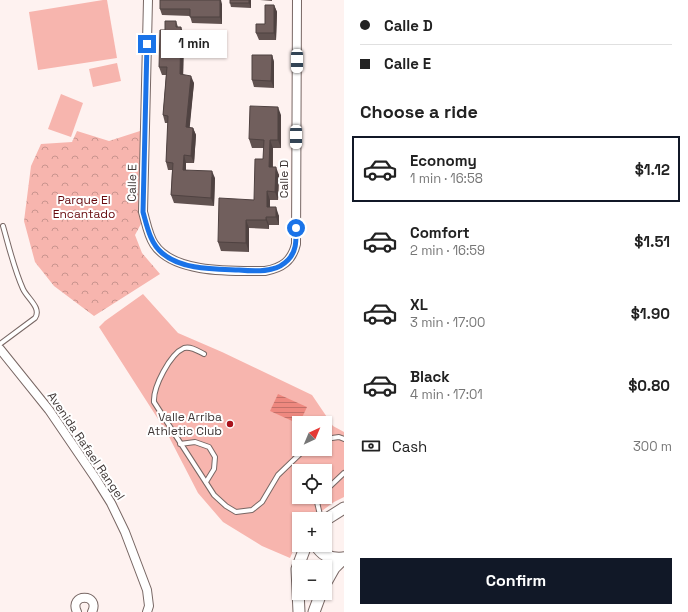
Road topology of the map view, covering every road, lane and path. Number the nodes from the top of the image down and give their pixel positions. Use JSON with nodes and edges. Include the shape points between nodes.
{"nodes":[{"id":1,"x":148,"y":0,"type":"edge"},
{"id":2,"x":297,"y":0,"type":"edge"},
{"id":3,"x":3,"y":226,"type":"dead end"},
{"id":4,"x":288,"y":260,"type":"joint"},
{"id":5,"x":0,"y":344,"type":"edge"},
{"id":6,"x":0,"y":348,"type":"edge"},
{"id":7,"x":204,"y":354,"type":"dead end"},
{"id":8,"x":332,"y":438,"type":"edge"},
{"id":9,"x":344,"y":439,"type":"edge"},
{"id":10,"x":180,"y":444,"type":"junction"},
{"id":11,"x":298,"y":456,"type":"edge"},
{"id":12,"x":344,"y":473,"type":"edge"},
{"id":13,"x":206,"y":482,"type":"junction"},
{"id":14,"x":332,"y":484,"type":"edge"},
{"id":15,"x":344,"y":508,"type":"edge"},
{"id":16,"x":332,"y":515,"type":"edge"},
{"id":17,"x":303,"y":552,"type":"edge"},
{"id":18,"x":321,"y":552,"type":"edge"},
{"id":19,"x":344,"y":558,"type":"edge"},
{"id":20,"x":332,"y":572,"type":"edge"},
{"id":21,"x":318,"y":600,"type":"edge"},
{"id":22,"x":77,"y":612,"type":"edge"},
{"id":23,"x":92,"y":612,"type":"edge"},
{"id":24,"x":147,"y":612,"type":"edge"},
{"id":25,"x":299,"y":612,"type":"edge"},
{"id":26,"x":314,"y":612,"type":"edge"}],
"edges":[{"from":1,"to":4,"type":"street","name":"Calle E","via":[[143,212],[154,244],[169,258],[208,269],[265,271],[281,266]]},
{"from":2,"to":4,"type":"street","name":"Calle D","via":[[296,244],[294,253]]},
{"from":3,"to":5,"type":"lane","via":[[23,290],[37,310],[37,315]]},
{"from":6,"to":24,"type":"street","name":"Avenida Rafael Rangel","via":[[49,410],[111,503],[147,590]]},
{"from":7,"to":10,"type":"lane","via":[[184,348],[176,354],[169,361],[153,396],[154,402]]},
{"from":8,"to":9,"type":"lane"},
{"from":10,"to":13,"type":"lane"},
{"from":10,"to":13,"type":"lane","via":[[195,442],[209,447],[215,457],[214,469]]},
{"from":11,"to":13,"type":"lane","via":[[278,475],[262,502],[252,510],[236,512],[226,506],[214,495]]},
{"from":12,"to":14,"type":"lane"},
{"from":15,"to":16,"type":"street"},
{"from":17,"to":25,"type":"street","via":[[297,569]]},
{"from":18,"to":19,"type":"street","via":[[327,557]]},
{"from":19,"to":20,"type":"street"},
{"from":21,"to":26,"type":"street"},
{"from":22,"to":23,"type":"street","via":[[77,602],[84,597],[92,601]]}]}
